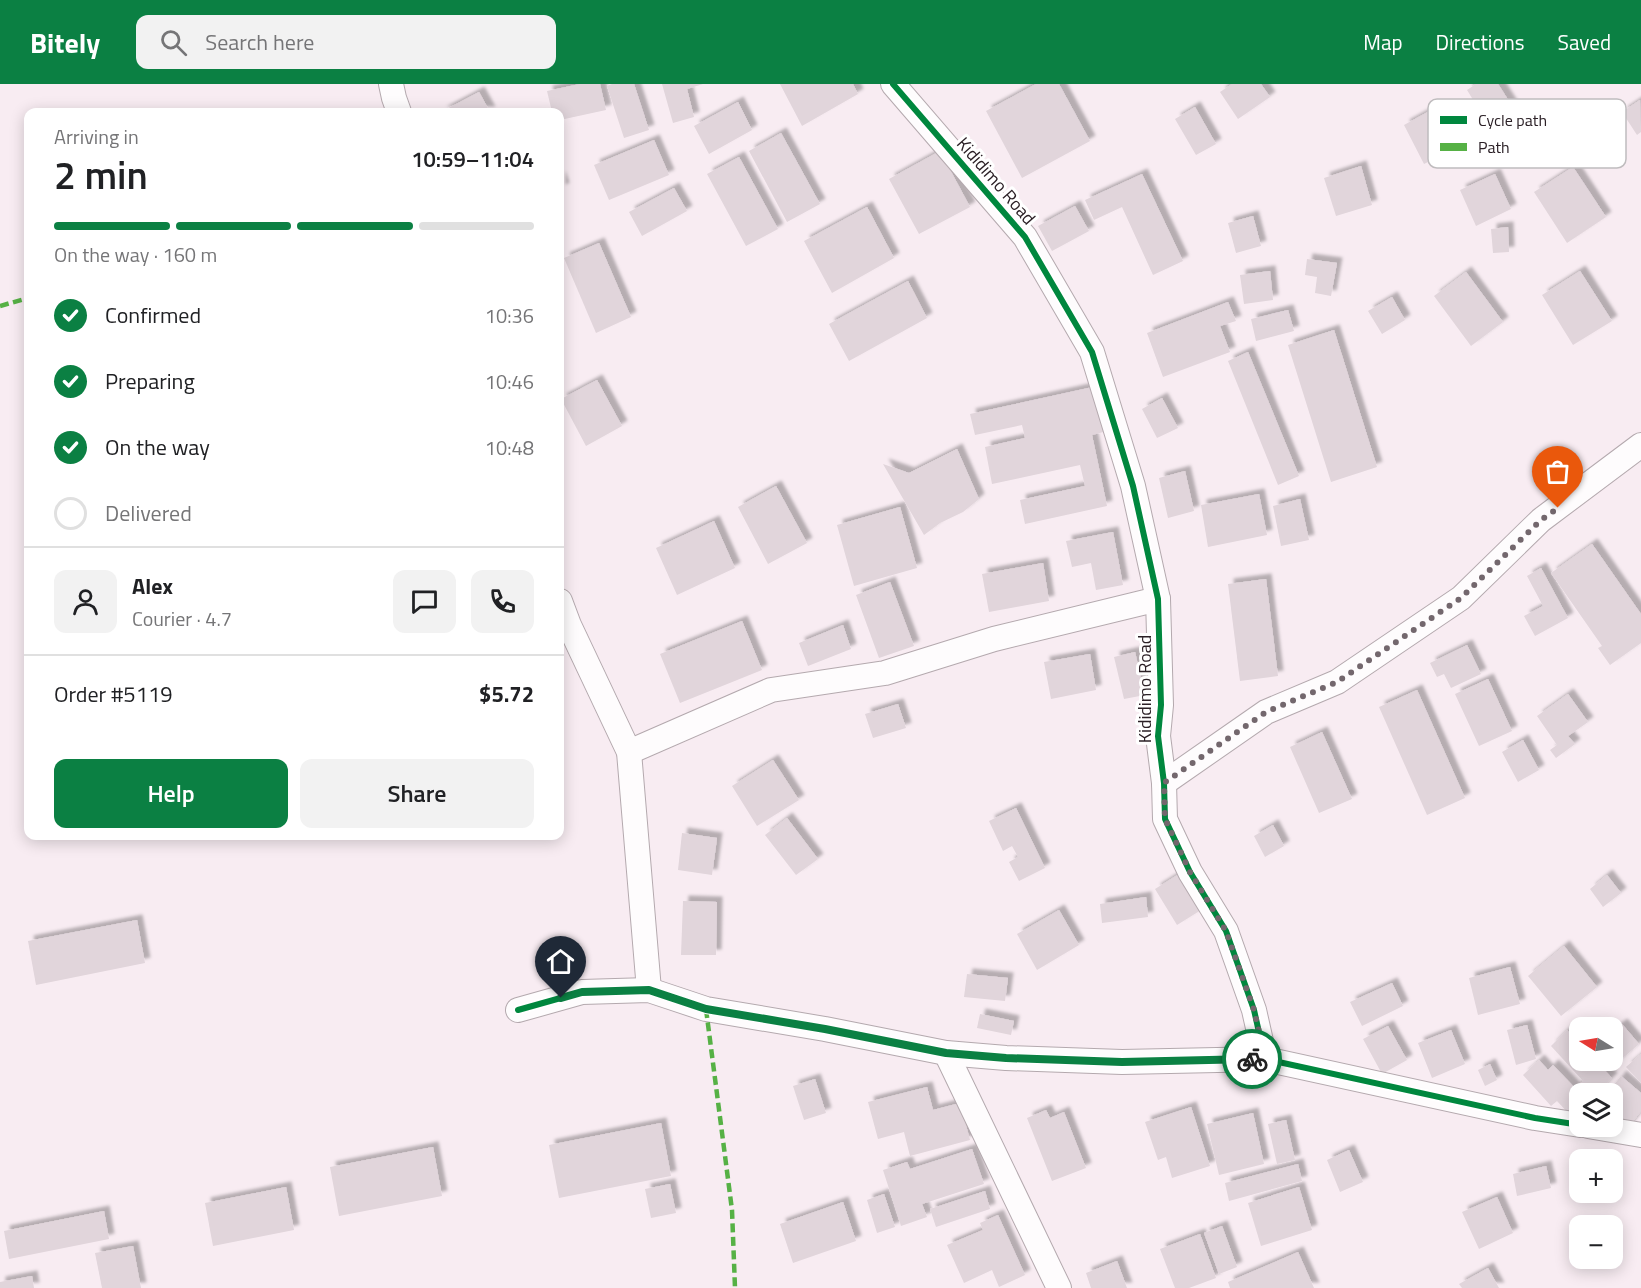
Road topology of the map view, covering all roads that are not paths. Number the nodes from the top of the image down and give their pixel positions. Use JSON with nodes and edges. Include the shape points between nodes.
{"nodes":[{"id":1,"x":391,"y":84,"type":"edge"},
{"id":2,"x":893,"y":84,"type":"edge"},
{"id":3,"x":398,"y":108,"type":"edge"},
{"id":4,"x":1641,"y":445,"type":"edge"},
{"id":5,"x":1158,"y":599,"type":"junction"},
{"id":6,"x":564,"y":612,"type":"edge"},
{"id":7,"x":629,"y":752,"type":"junction"},
{"id":8,"x":1164,"y":783,"type":"junction"},
{"id":9,"x":649,"y":990,"type":"junction"},
{"id":10,"x":518,"y":1010,"type":"dead end"},
{"id":11,"x":946,"y":1053,"type":"junction"},
{"id":12,"x":1265,"y":1059,"type":"junction"},
{"id":13,"x":1569,"y":1123,"type":"edge"},
{"id":14,"x":1623,"y":1132,"type":"edge"},
{"id":15,"x":1641,"y":1135,"type":"edge"},
{"id":16,"x":1059,"y":1288,"type":"edge"}],
"edges":[{"from":1,"to":3,"type":"street"},
{"from":2,"to":5,"type":"street","name":"Kididimo Road","via":[[1025,237],[1092,352],[1133,486]]},
{"from":4,"to":8,"type":"street","via":[[1541,520],[1461,598],[1337,682],[1266,712]]},
{"from":5,"to":7,"type":"street","via":[[994,639],[885,673],[771,690]]},
{"from":5,"to":8,"type":"street","name":"Kididimo Road","via":[[1158,736]]},
{"from":6,"to":7,"type":"street"},
{"from":7,"to":9,"type":"street"},
{"from":8,"to":12,"type":"street","name":"Kididimo Road","via":[[1165,819],[1190,872],[1226,931],[1254,1010]]},
{"from":9,"to":10,"type":"street","via":[[582,992]]},
{"from":9,"to":11,"type":"street","via":[[706,1009]]},
{"from":11,"to":12,"type":"street","via":[[1122,1062]]},
{"from":11,"to":16,"type":"street"},
{"from":12,"to":13,"type":"street"},
{"from":14,"to":15,"type":"street"}]}
